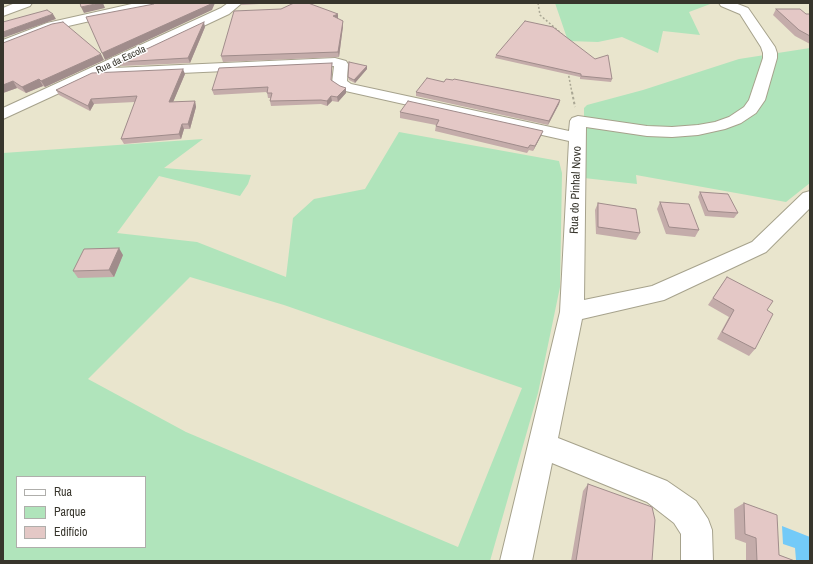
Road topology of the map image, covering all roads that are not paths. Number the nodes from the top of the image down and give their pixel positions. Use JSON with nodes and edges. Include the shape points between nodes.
{"nodes":[{"id":1,"x":26,"y":3,"type":"edge"},
{"id":2,"x":152,"y":3,"type":"edge"},
{"id":3,"x":725,"y":3,"type":"edge"},
{"id":4,"x":231,"y":7,"type":"edge"},
{"id":5,"x":249,"y":10,"type":"edge"},
{"id":6,"x":3,"y":12,"type":"edge"},
{"id":7,"x":3,"y":45,"type":"edge"},
{"id":8,"x":93,"y":73,"type":"junction"},
{"id":9,"x":3,"y":114,"type":"edge"},
{"id":10,"x":578,"y":130,"type":"junction"},
{"id":11,"x":810,"y":197,"type":"edge"},
{"id":12,"x":572,"y":312,"type":"junction"},
{"id":13,"x":542,"y":445,"type":"junction"},
{"id":14,"x":516,"y":561,"type":"edge"},
{"id":15,"x":697,"y":561,"type":"edge"}],
"edges":[{"from":1,"to":6,"type":"street"},
{"from":2,"to":7,"type":"street","via":[[51,26]]},
{"from":3,"to":10,"type":"street","via":[[744,11],[770,53],[757,100],[750,110],[735,120],[719,126],[685,131]]},
{"from":4,"to":5,"type":"street"},
{"from":4,"to":8,"type":"street","name":"Rua da Escola"},
{"from":8,"to":9,"type":"street","name":"Rua da Escola"},
{"from":8,"to":10,"type":"street","via":[[335,62],[341,64],[339,83],[346,88]]},
{"from":10,"to":12,"type":"street","name":"Rua do Pinhal Novo"},
{"from":11,"to":12,"type":"street","via":[[758,247],[656,294]]},
{"from":12,"to":13,"type":"street","name":"Rua do Pinhal Novo"},
{"from":13,"to":14,"type":"street","name":"Rua do Pinhal Novo"},
{"from":13,"to":15,"type":"street","via":[[657,491],[685,512],[697,530]]}]}
